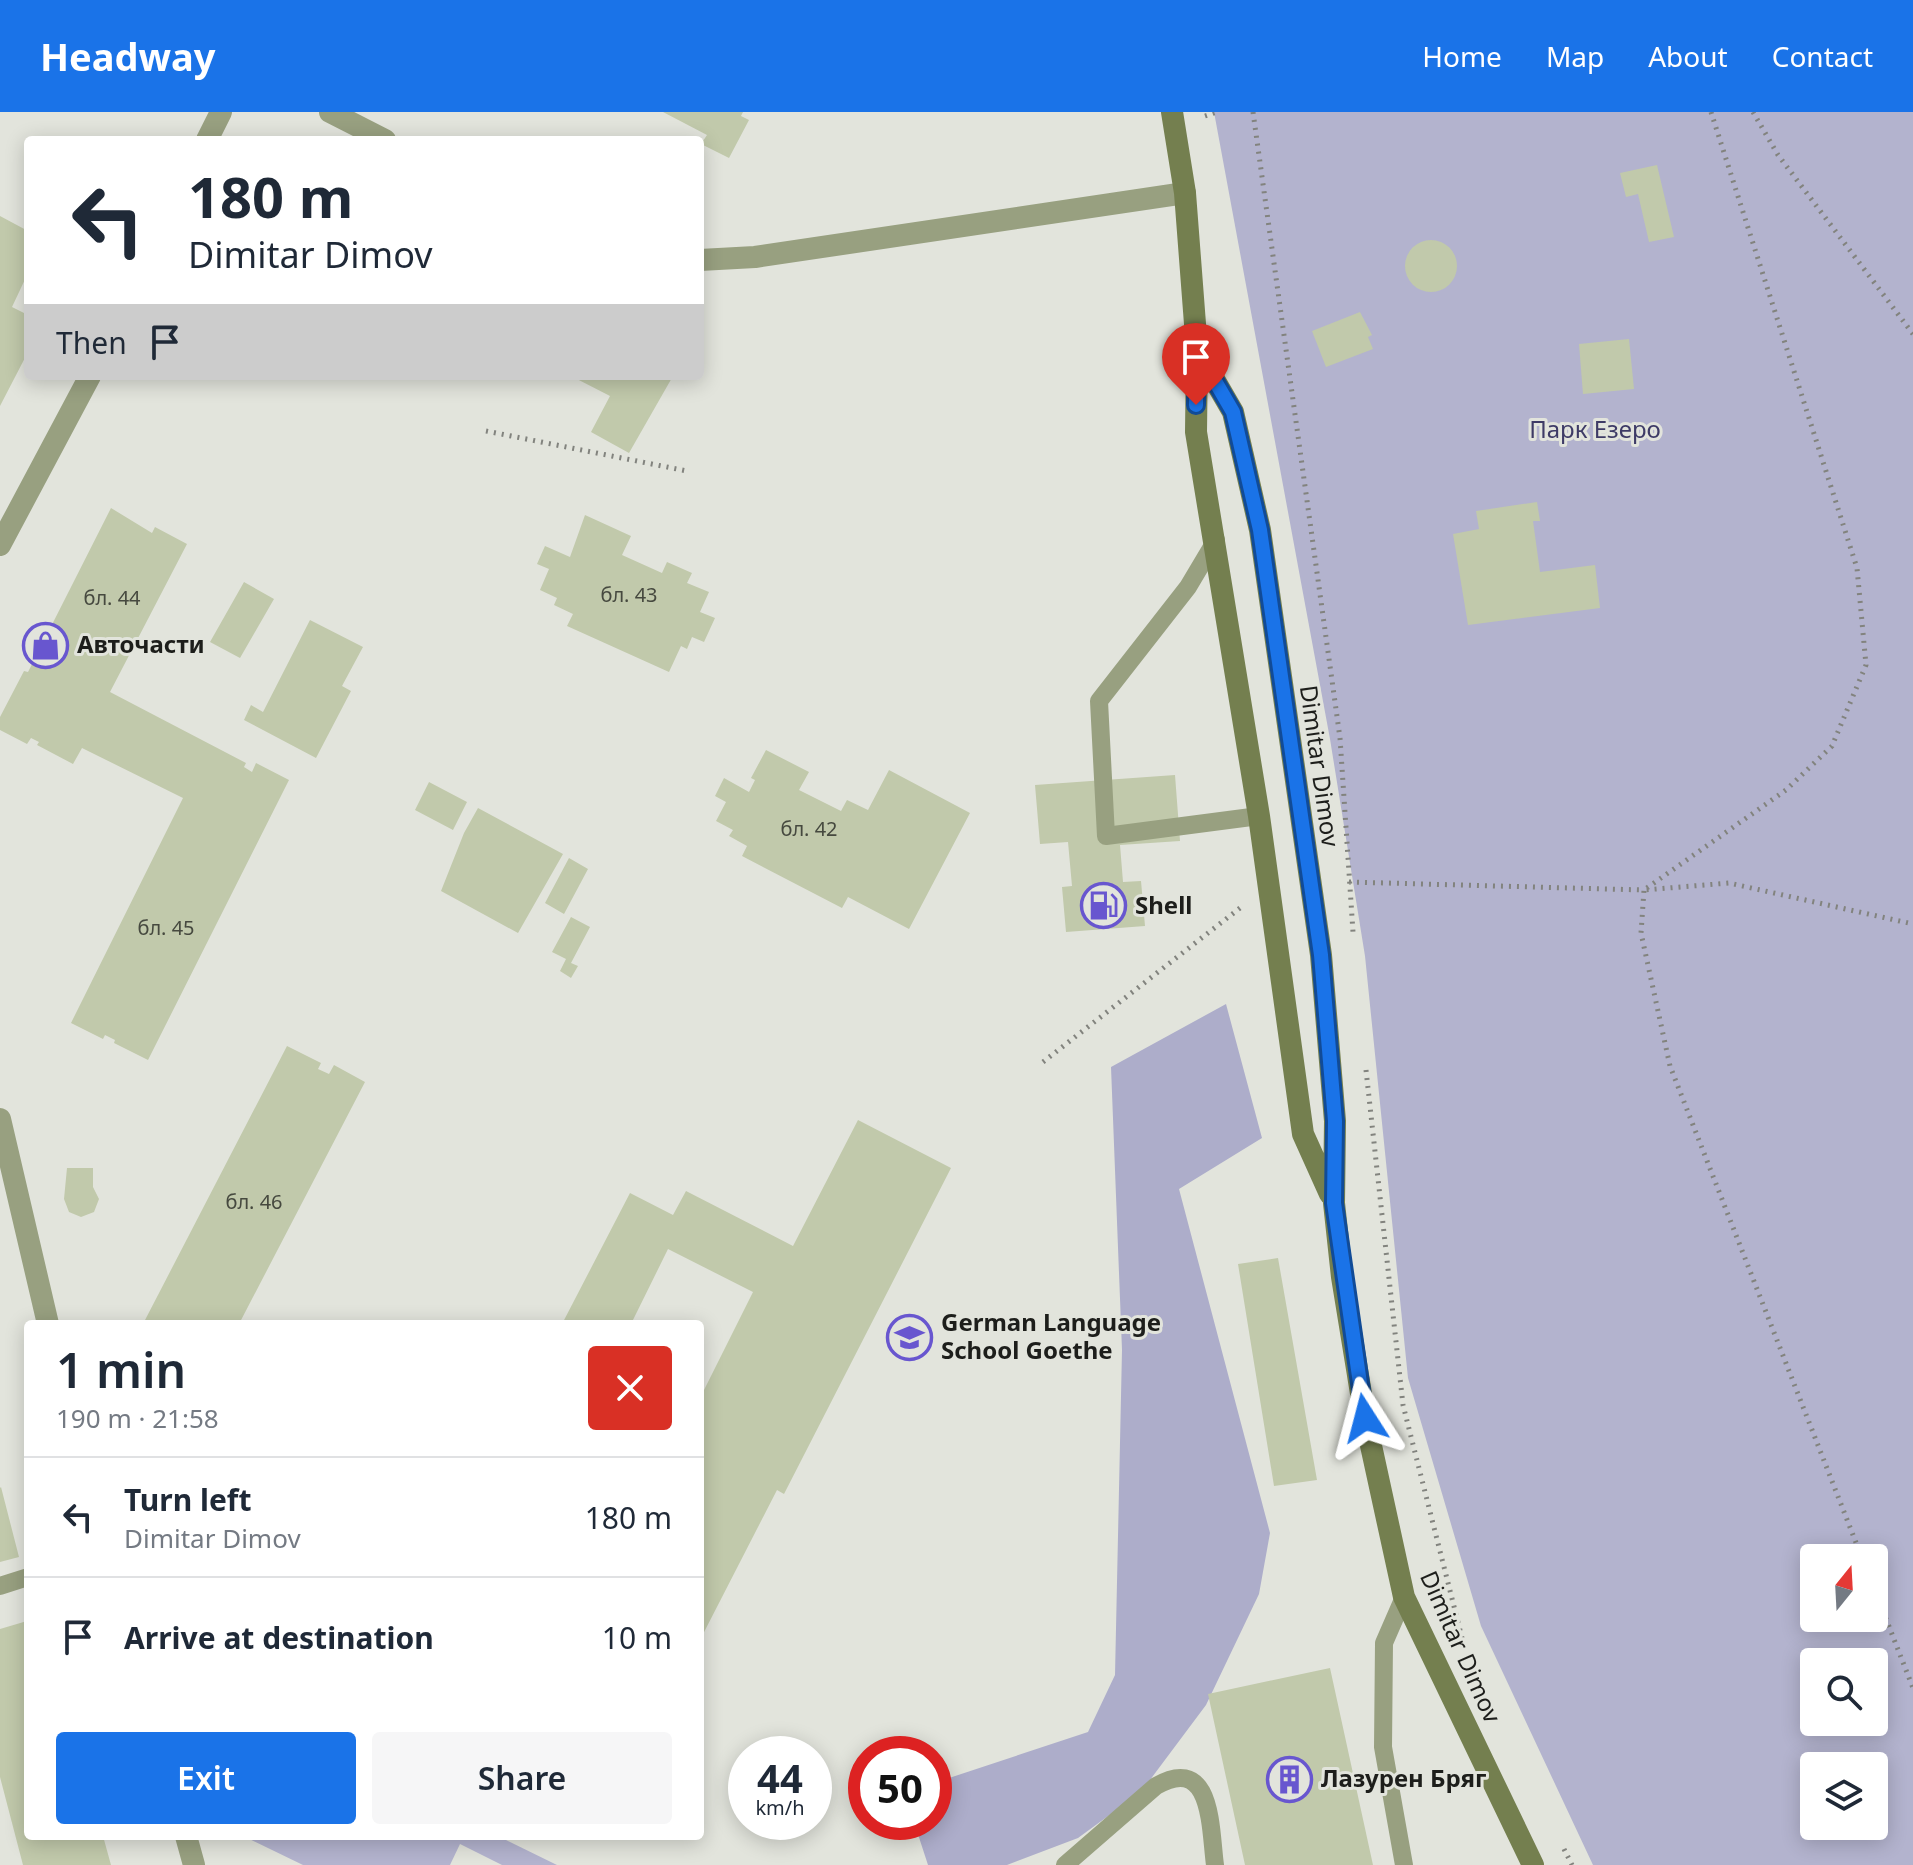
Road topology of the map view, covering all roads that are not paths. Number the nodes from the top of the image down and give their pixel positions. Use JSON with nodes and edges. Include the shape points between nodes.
{"nodes":[{"id":1,"x":221,"y":112,"type":"edge"},
{"id":2,"x":330,"y":112,"type":"edge"},
{"id":3,"x":1172,"y":112,"type":"edge"},
{"id":4,"x":209,"y":136,"type":"edge"},
{"id":5,"x":377,"y":136,"type":"edge"},
{"id":6,"x":1185,"y":193,"type":"junction"},
{"id":7,"x":704,"y":260,"type":"edge"},
{"id":8,"x":1197,"y":350,"type":"junction"},
{"id":9,"x":88,"y":380,"type":"edge"},
{"id":10,"x":1216,"y":540,"type":"junction"},
{"id":11,"x":0,"y":545,"type":"edge"},
{"id":12,"x":1259,"y":816,"type":"junction"},
{"id":13,"x":0,"y":1119,"type":"edge"},
{"id":14,"x":1334,"y":1203,"type":"junction"},
{"id":15,"x":47,"y":1320,"type":"edge"},
{"id":16,"x":24,"y":1578,"type":"edge"},
{"id":17,"x":0,"y":1586,"type":"edge"},
{"id":18,"x":1404,"y":1597,"type":"junction"},
{"id":19,"x":187,"y":1840,"type":"edge"},
{"id":20,"x":194,"y":1865,"type":"edge"},
{"id":21,"x":1065,"y":1865,"type":"edge"},
{"id":22,"x":1215,"y":1865,"type":"edge"},
{"id":23,"x":1404,"y":1865,"type":"edge"},
{"id":24,"x":1533,"y":1865,"type":"edge"}],
"edges":[{"from":1,"to":4,"type":"street"},
{"from":2,"to":5,"type":"street"},
{"from":3,"to":6,"type":"main road","name":"Dimitar Dimov"},
{"from":6,"to":7,"type":"street","via":[[755,257]]},
{"from":6,"to":8,"type":"main road","name":"Dimitar Dimov"},
{"from":8,"to":10,"type":"main road","name":"Dimitar Dimov","via":[[1196,432]]},
{"from":8,"to":14,"type":"main road","name":"Dimitar Dimov","via":[[1233,412],[1260,530],[1321,955],[1335,1121]]},
{"from":9,"to":11,"type":"street"},
{"from":10,"to":12,"type":"main road","name":"Dimitar Dimov"},
{"from":10,"to":12,"type":"lane","via":[[1188,587],[1099,701],[1106,836]]},
{"from":12,"to":14,"type":"main road","name":"Dimitar Dimov","via":[[1303,1134]]},
{"from":13,"to":15,"type":"street"},
{"from":14,"to":18,"type":"main road","name":"Dimitar Dimov","via":[[1365,1418]]},
{"from":16,"to":17,"type":"lane"},
{"from":18,"to":23,"type":"lane","via":[[1384,1643],[1383,1747]]},
{"from":18,"to":24,"type":"main road","name":"Dimitar Dimov"},
{"from":19,"to":20,"type":"street"},
{"from":21,"to":22,"type":"lane","via":[[1171,1777],[1198,1784],[1205,1797]]}]}
